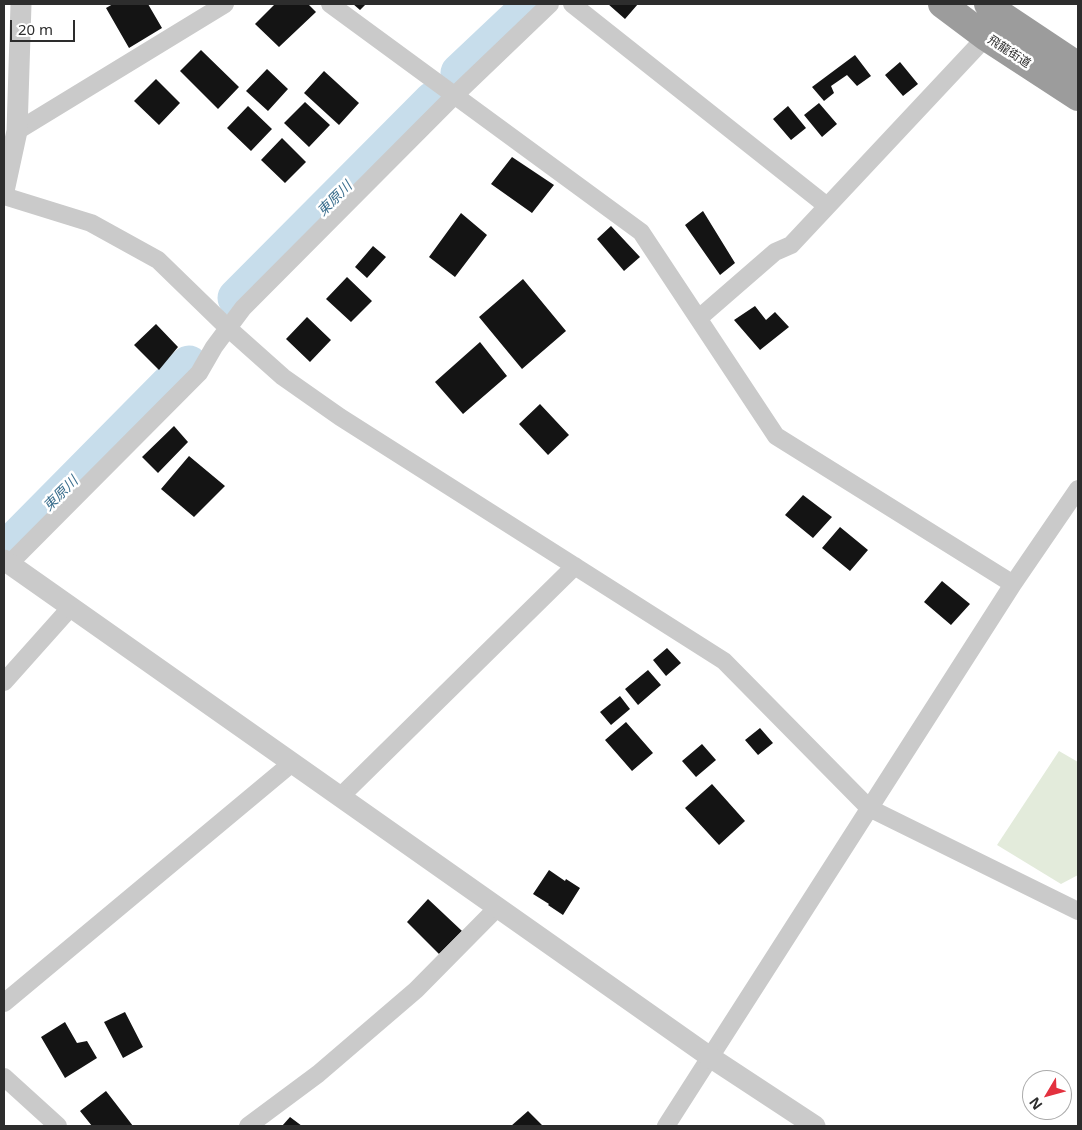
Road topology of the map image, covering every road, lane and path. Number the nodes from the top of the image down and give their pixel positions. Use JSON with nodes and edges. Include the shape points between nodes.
{"nodes":[{"id":1,"x":22,"y":4,"type":"edge"},
{"id":2,"x":224,"y":4,"type":"edge"},
{"id":3,"x":330,"y":4,"type":"edge"},
{"id":4,"x":550,"y":4,"type":"edge"},
{"id":5,"x":572,"y":4,"type":"edge"},
{"id":6,"x":942,"y":4,"type":"edge"},
{"id":7,"x":988,"y":4,"type":"edge"},
{"id":8,"x":986,"y":37,"type":"junction"},
{"id":9,"x":1078,"y":66,"type":"edge"},
{"id":10,"x":455,"y":95,"type":"junction"},
{"id":11,"x":1078,"y":97,"type":"edge"},
{"id":12,"x":17,"y":131,"type":"junction"},
{"id":13,"x":4,"y":191,"type":"edge"},
{"id":14,"x":4,"y":196,"type":"edge"},
{"id":15,"x":827,"y":206,"type":"junction"},
{"id":16,"x":699,"y":318,"type":"junction"},
{"id":17,"x":228,"y":328,"type":"junction"},
{"id":18,"x":1078,"y":489,"type":"edge"},
{"id":19,"x":7,"y":562,"type":"edge"},
{"id":20,"x":575,"y":566,"type":"junction"},
{"id":21,"x":1013,"y":584,"type":"junction"},
{"id":22,"x":71,"y":607,"type":"junction"},
{"id":23,"x":4,"y":682,"type":"edge"},
{"id":24,"x":292,"y":764,"type":"junction"},
{"id":25,"x":340,"y":798,"type":"junction"},
{"id":26,"x":869,"y":808,"type":"junction"},
{"id":27,"x":497,"y":908,"type":"junction"},
{"id":28,"x":1078,"y":911,"type":"edge"},
{"id":29,"x":4,"y":1003,"type":"edge"},
{"id":30,"x":710,"y":1057,"type":"junction"},
{"id":31,"x":4,"y":1077,"type":"edge"},
{"id":32,"x":58,"y":1126,"type":"edge"},
{"id":33,"x":248,"y":1126,"type":"edge"},
{"id":34,"x":666,"y":1126,"type":"edge"},
{"id":35,"x":815,"y":1126,"type":"edge"}],
"edges":[{"from":1,"to":12,"type":"street"},
{"from":2,"to":12,"type":"street"},
{"from":3,"to":10,"type":"street"},
{"from":4,"to":10,"type":"street"},
{"from":5,"to":15,"type":"street"},
{"from":6,"to":8,"type":"highway","name":"飛龍街道"},
{"from":7,"to":9,"type":"highway"},
{"from":8,"to":11,"type":"highway","name":"飛龍街道"},
{"from":8,"to":15,"type":"street"},
{"from":10,"to":16,"type":"street","via":[[641,232]]},
{"from":10,"to":17,"type":"street","via":[[243,308]]},
{"from":12,"to":13,"type":"street"},
{"from":14,"to":17,"type":"street","via":[[91,223],[158,260]]},
{"from":15,"to":16,"type":"street","via":[[792,245],[775,252]]},
{"from":16,"to":21,"type":"street","via":[[776,436]]},
{"from":17,"to":19,"type":"street","via":[[199,373]]},
{"from":17,"to":20,"type":"street","via":[[283,377],[340,417]]},
{"from":18,"to":21,"type":"street"},
{"from":19,"to":22,"type":"street"},
{"from":20,"to":25,"type":"street"},
{"from":20,"to":26,"type":"street","via":[[724,661]]},
{"from":21,"to":26,"type":"street"},
{"from":22,"to":23,"type":"street"},
{"from":22,"to":24,"type":"street"},
{"from":24,"to":25,"type":"street"},
{"from":24,"to":29,"type":"street"},
{"from":25,"to":27,"type":"street"},
{"from":26,"to":28,"type":"street"},
{"from":26,"to":30,"type":"street"},
{"from":27,"to":30,"type":"street"},
{"from":27,"to":33,"type":"street","via":[[416,990],[318,1074]]},
{"from":30,"to":34,"type":"street"},
{"from":30,"to":35,"type":"street"},
{"from":31,"to":32,"type":"street"}]}
